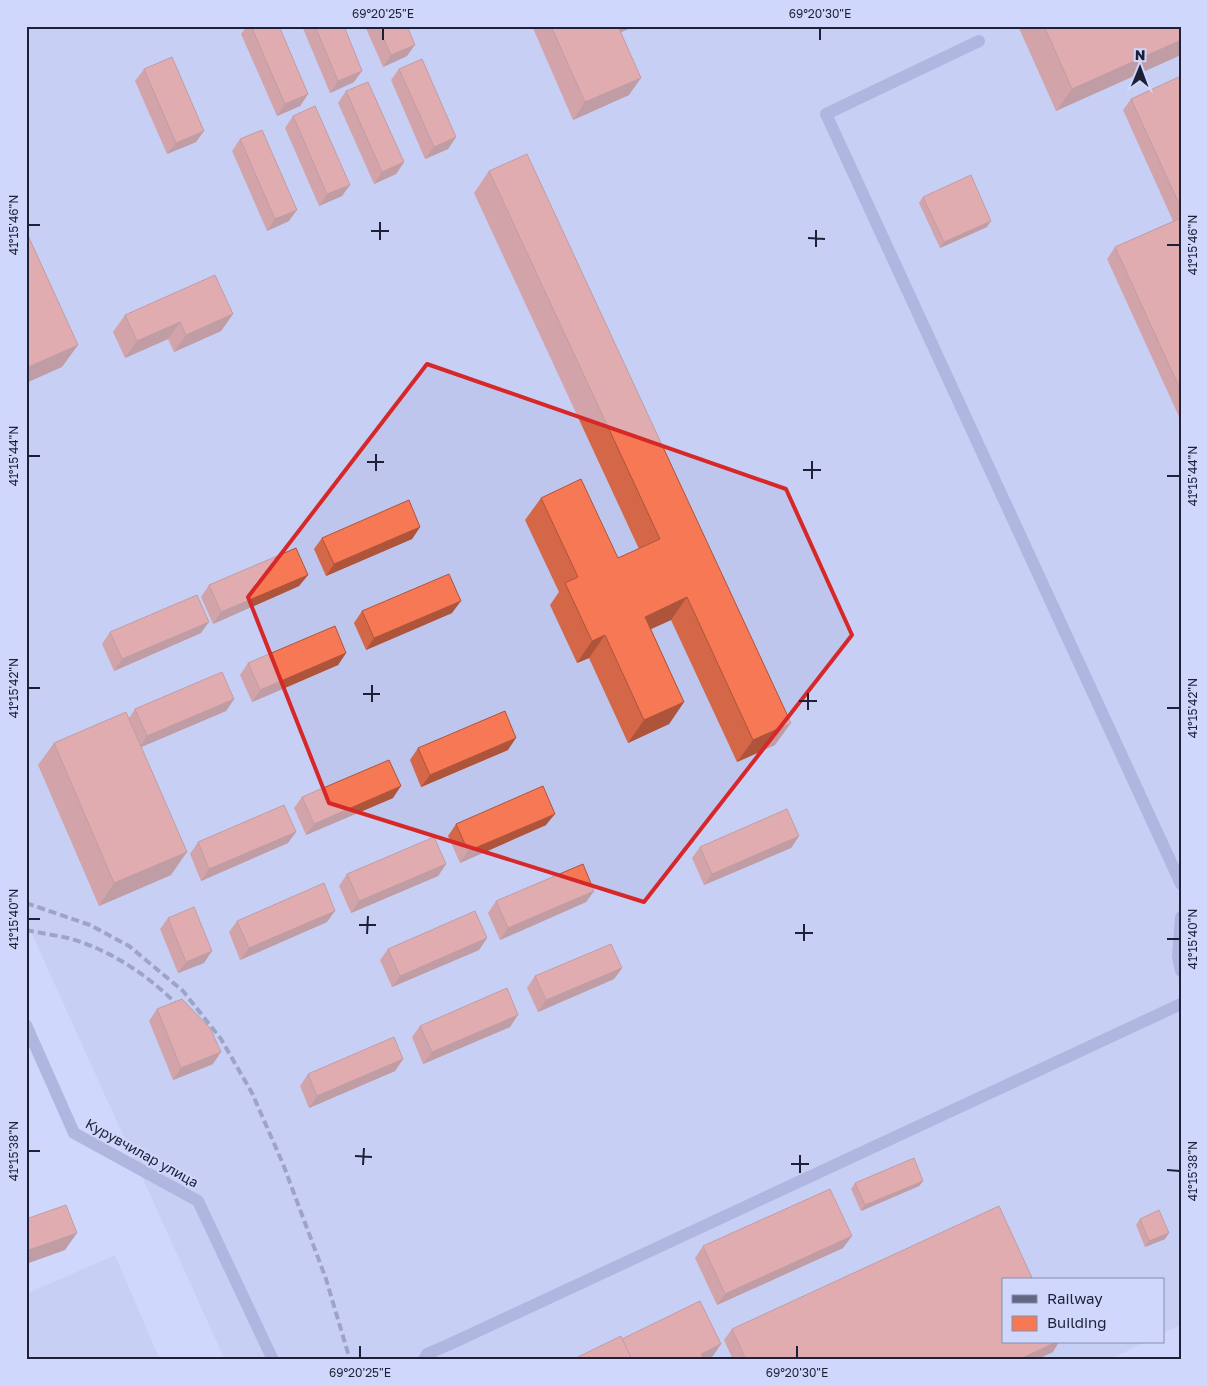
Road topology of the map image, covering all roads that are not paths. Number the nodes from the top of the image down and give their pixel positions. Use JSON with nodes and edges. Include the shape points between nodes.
{"nodes":[{"id":1,"x":979,"y":41,"type":"dead end"},
{"id":2,"x":1181,"y":884,"type":"edge"},
{"id":3,"x":1181,"y":918,"type":"edge"},
{"id":4,"x":1181,"y":971,"type":"edge"},
{"id":5,"x":1181,"y":1004,"type":"edge"},
{"id":6,"x":26,"y":1025,"type":"edge"},
{"id":7,"x":273,"y":1360,"type":"edge"},
{"id":8,"x":424,"y":1360,"type":"edge"}],
"edges":[{"from":1,"to":2,"type":"lane","via":[[826,114]]},
{"from":3,"to":4,"type":"lane","via":[[1178,956]]},
{"from":5,"to":8,"type":"lane","via":[[427,1354]]},
{"from":6,"to":7,"type":"lane","name":"Курувчилар улица","via":[[74,1133],[198,1201]]}]}
